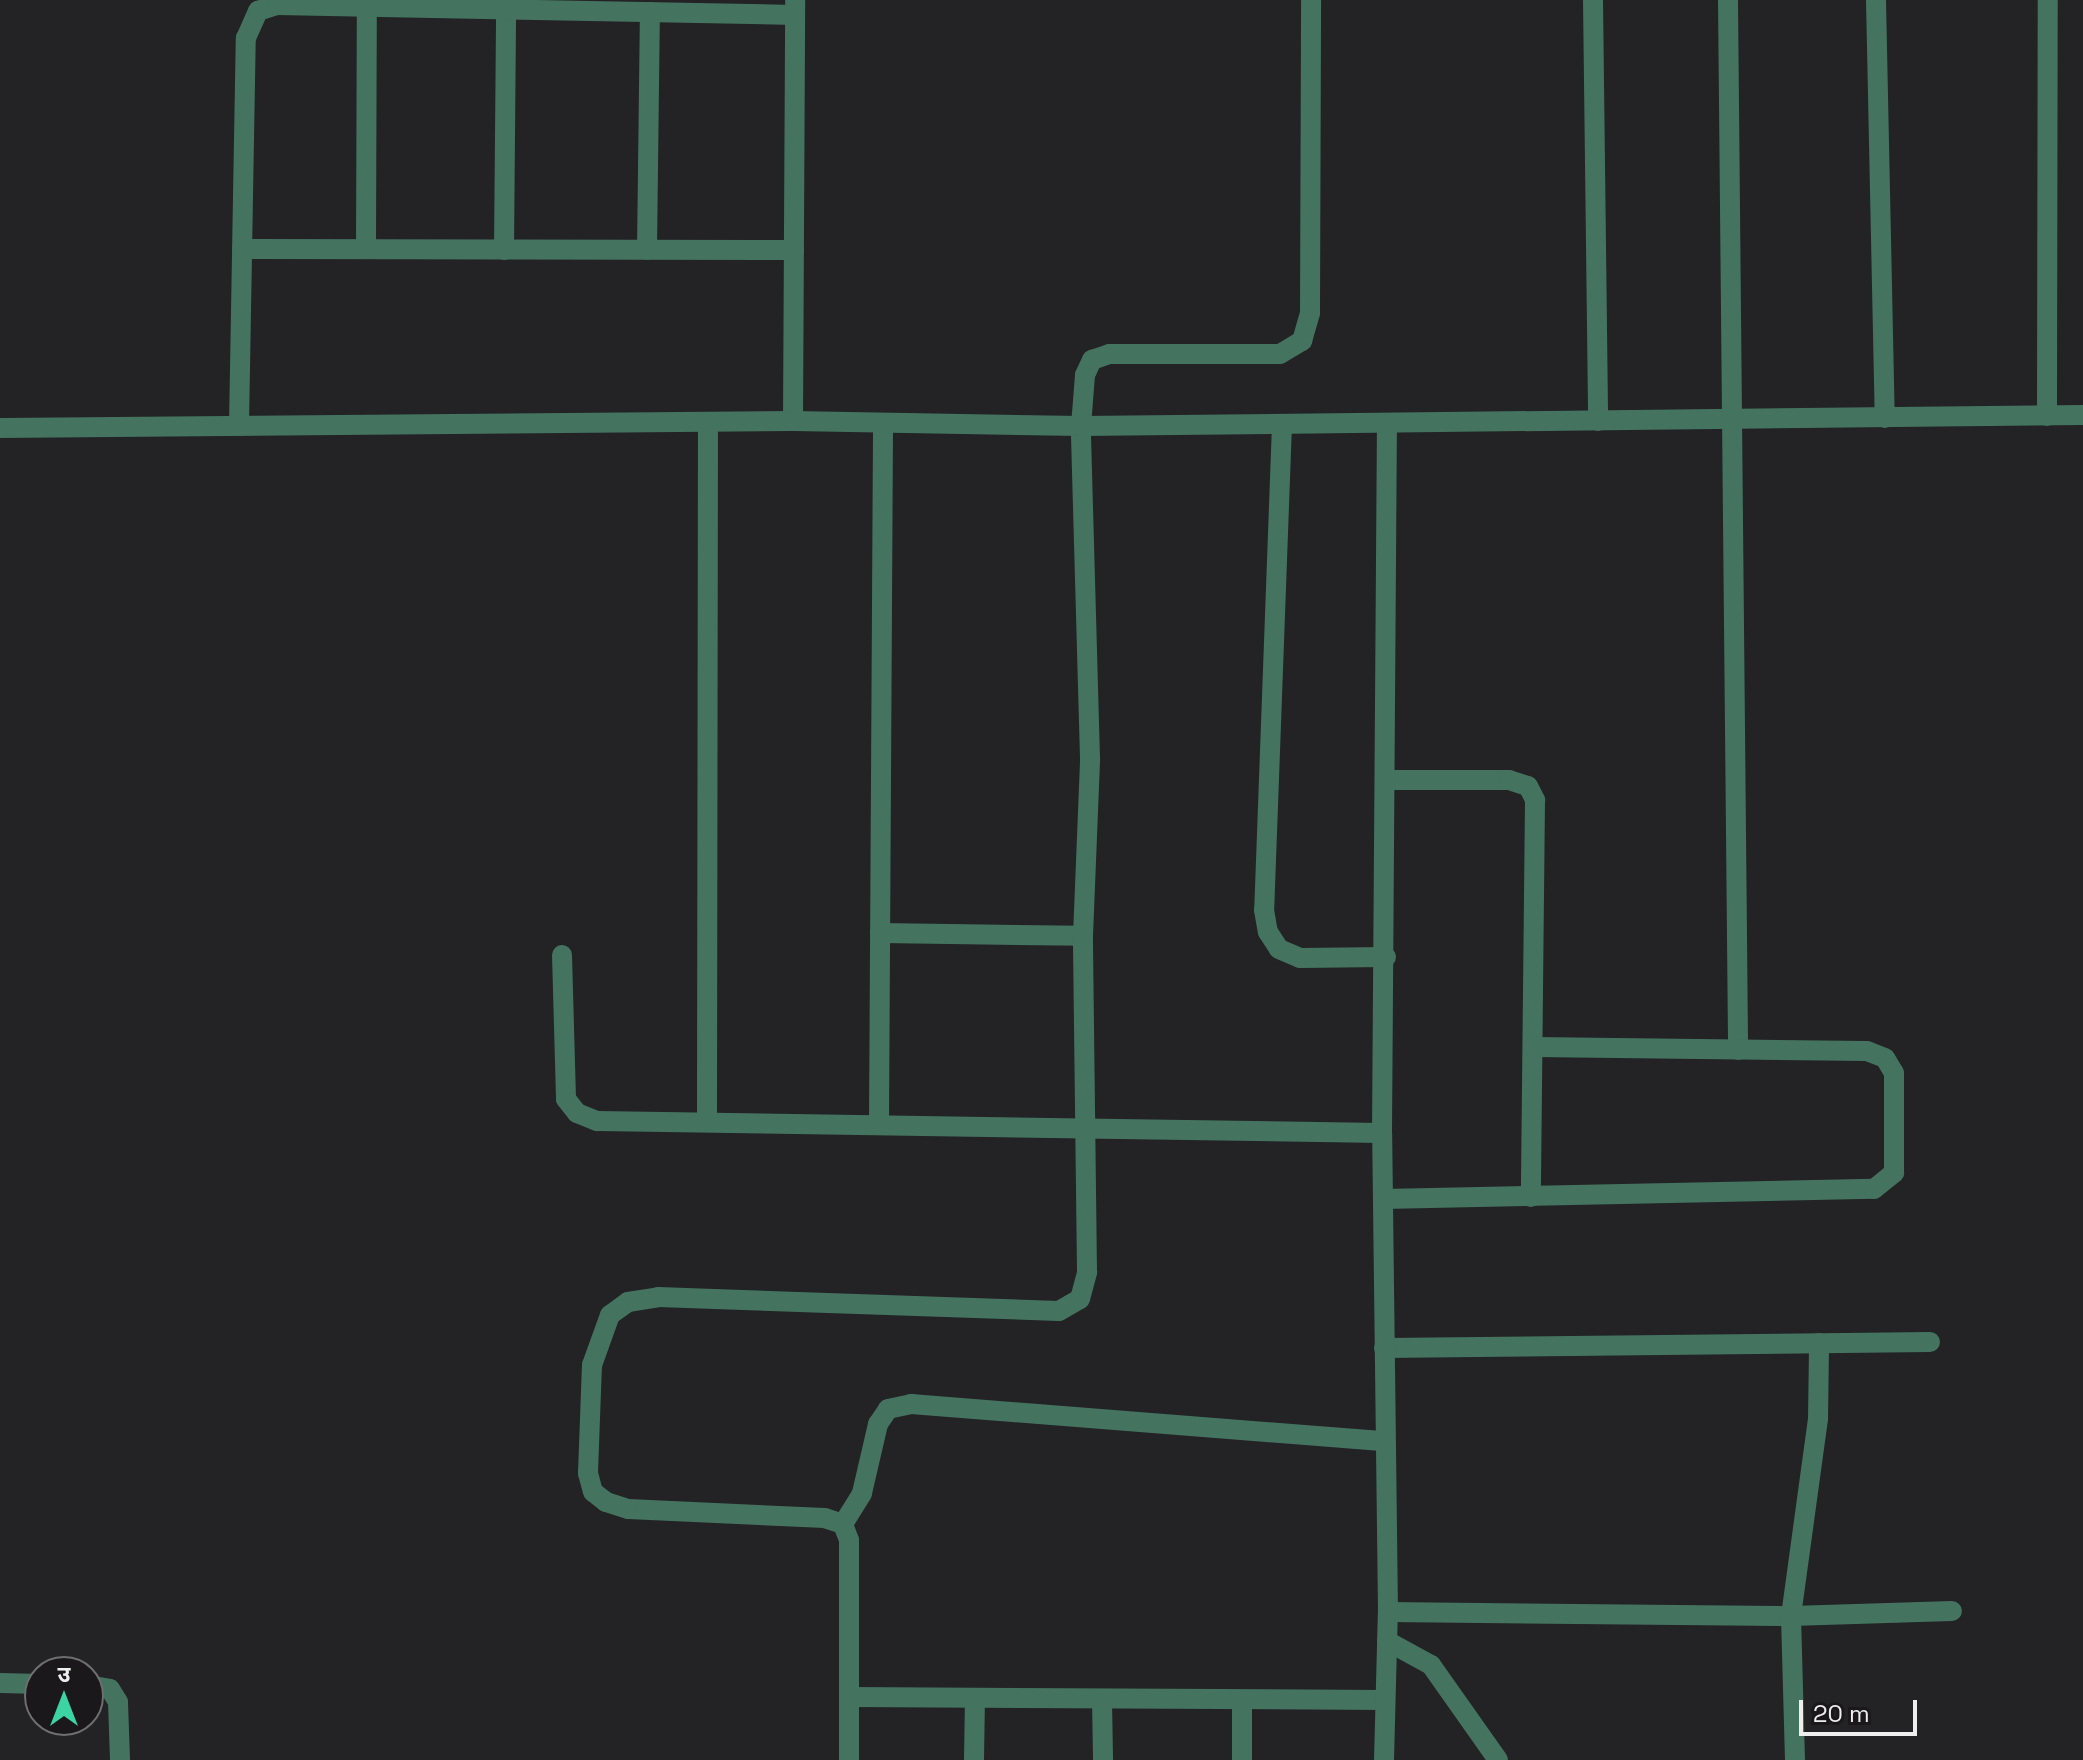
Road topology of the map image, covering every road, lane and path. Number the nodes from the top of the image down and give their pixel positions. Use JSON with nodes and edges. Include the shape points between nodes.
{"nodes":[{"id":1,"x":1311,"y":0,"type":"edge"},
{"id":2,"x":1593,"y":0,"type":"edge"},
{"id":3,"x":1728,"y":0,"type":"edge"},
{"id":4,"x":1876,"y":0,"type":"edge"},
{"id":5,"x":2048,"y":0,"type":"edge"},
{"id":6,"x":367,"y":7,"type":"junction"},
{"id":7,"x":795,"y":8,"type":"edge"},
{"id":8,"x":506,"y":9,"type":"junction"},
{"id":9,"x":650,"y":12,"type":"junction"},
{"id":10,"x":242,"y":249,"type":"junction"},
{"id":11,"x":366,"y":249,"type":"junction"},
{"id":12,"x":504,"y":250,"type":"junction"},
{"id":13,"x":647,"y":250,"type":"junction"},
{"id":14,"x":794,"y":250,"type":"junction"},
{"id":15,"x":2083,"y":415,"type":"edge"},
{"id":16,"x":2047,"y":416,"type":"junction"},
{"id":17,"x":1885,"y":418,"type":"junction"},
{"id":18,"x":793,"y":421,"type":"junction"},
{"id":19,"x":1598,"y":421,"type":"junction"},
{"id":20,"x":1733,"y":421,"type":"junction"},
{"id":21,"x":708,"y":422,"type":"junction"},
{"id":22,"x":883,"y":423,"type":"junction"},
{"id":23,"x":1387,"y":423,"type":"junction"},
{"id":24,"x":1282,"y":424,"type":"junction"},
{"id":25,"x":239,"y":426,"type":"junction"},
{"id":26,"x":1081,"y":426,"type":"junction"},
{"id":27,"x":0,"y":428,"type":"edge"},
{"id":28,"x":1387,"y":780,"type":"junction"},
{"id":29,"x":880,"y":933,"type":"junction"},
{"id":30,"x":1083,"y":936,"type":"junction"},
{"id":31,"x":562,"y":955,"type":"dead end"},
{"id":32,"x":1386,"y":957,"type":"junction"},
{"id":33,"x":1534,"y":1047,"type":"junction"},
{"id":34,"x":1738,"y":1050,"type":"junction"},
{"id":35,"x":707,"y":1122,"type":"junction"},
{"id":36,"x":879,"y":1125,"type":"junction"},
{"id":37,"x":1083,"y":1128,"type":"junction"},
{"id":38,"x":1382,"y":1133,"type":"junction"},
{"id":39,"x":1531,"y":1197,"type":"junction"},
{"id":40,"x":1383,"y":1199,"type":"junction"},
{"id":41,"x":1930,"y":1342,"type":"dead end"},
{"id":42,"x":1819,"y":1343,"type":"junction"},
{"id":43,"x":1384,"y":1348,"type":"junction"},
{"id":44,"x":1385,"y":1441,"type":"junction"},
{"id":45,"x":843,"y":1524,"type":"junction"},
{"id":46,"x":1952,"y":1611,"type":"dead end"},
{"id":47,"x":1388,"y":1612,"type":"junction"},
{"id":48,"x":1791,"y":1616,"type":"junction"},
{"id":49,"x":1387,"y":1641,"type":"junction"},
{"id":50,"x":0,"y":1683,"type":"edge"},
{"id":51,"x":24,"y":1684,"type":"edge"},
{"id":52,"x":104,"y":1688,"type":"edge"},
{"id":53,"x":850,"y":1697,"type":"junction"},
{"id":54,"x":975,"y":1698,"type":"junction"},
{"id":55,"x":1102,"y":1700,"type":"junction"},
{"id":56,"x":1242,"y":1700,"type":"junction"},
{"id":57,"x":1385,"y":1700,"type":"junction"},
{"id":58,"x":120,"y":1760,"type":"edge"},
{"id":59,"x":849,"y":1760,"type":"edge"},
{"id":60,"x":974,"y":1760,"type":"edge"},
{"id":61,"x":1103,"y":1760,"type":"edge"},
{"id":62,"x":1242,"y":1760,"type":"edge"},
{"id":63,"x":1384,"y":1760,"type":"edge"},
{"id":64,"x":1498,"y":1760,"type":"edge"},
{"id":65,"x":1795,"y":1760,"type":"edge"}],
"edges":[{"from":1,"to":26,"type":"street","via":[[1310,313],[1302,341],[1280,354],[1109,354],[1092,360],[1085,375]]},
{"from":2,"to":19,"type":"street"},
{"from":3,"to":20,"type":"street"},
{"from":4,"to":17,"type":"street"},
{"from":5,"to":16,"type":"street"},
{"from":6,"to":8,"type":"street"},
{"from":6,"to":10,"type":"street","via":[[276,5],[258,11],[249,21]]},
{"from":6,"to":11,"type":"street"},
{"from":7,"to":9,"type":"street"},
{"from":7,"to":14,"type":"street"},
{"from":8,"to":9,"type":"street"},
{"from":8,"to":12,"type":"street"},
{"from":9,"to":13,"type":"street"},
{"from":10,"to":11,"type":"street"},
{"from":10,"to":25,"type":"street"},
{"from":11,"to":12,"type":"street"},
{"from":12,"to":13,"type":"street"},
{"from":13,"to":14,"type":"street"},
{"from":14,"to":18,"type":"street"},
{"from":15,"to":16,"type":"street"},
{"from":16,"to":17,"type":"street"},
{"from":17,"to":20,"type":"street"},
{"from":18,"to":21,"type":"street"},
{"from":18,"to":22,"type":"street"},
{"from":19,"to":20,"type":"street"},
{"from":19,"to":23,"type":"street"},
{"from":20,"to":34,"type":"street"},
{"from":21,"to":25,"type":"street"},
{"from":21,"to":35,"type":"street"},
{"from":22,"to":26,"type":"street"},
{"from":22,"to":29,"type":"street"},
{"from":23,"to":24,"type":"street"},
{"from":23,"to":28,"type":"street"},
{"from":24,"to":26,"type":"street"},
{"from":24,"to":32,"type":"street","via":[[1264,910],[1268,932],[1279,949],[1300,958]]},
{"from":25,"to":27,"type":"street"},
{"from":26,"to":30,"type":"street","via":[[1090,649]]},
{"from":28,"to":32,"type":"street"},
{"from":28,"to":33,"type":"street","via":[[1509,780],[1528,786],[1538,821]]},
{"from":29,"to":30,"type":"street"},
{"from":29,"to":36,"type":"street"},
{"from":30,"to":37,"type":"street"},
{"from":31,"to":35,"type":"street","via":[[563,1081],[566,1099],[577,1113],[597,1121]]},
{"from":32,"to":38,"type":"street"},
{"from":33,"to":34,"type":"street"},
{"from":33,"to":39,"type":"street"},
{"from":34,"to":39,"type":"street","via":[[1867,1051],[1885,1058],[1894,1073],[1897,1154],[1886,1183],[1874,1189]]},
{"from":35,"to":36,"type":"street"},
{"from":36,"to":37,"type":"street"},
{"from":37,"to":38,"type":"street"},
{"from":37,"to":45,"type":"street","via":[[1087,1272],[1080,1299],[1059,1311],[658,1297],[628,1302],[610,1315],[592,1365],[588,1473],[593,1492],[628,1509],[825,1518]]},
{"from":38,"to":40,"type":"street"},
{"from":39,"to":40,"type":"street"},
{"from":40,"to":43,"type":"street"},
{"from":41,"to":42,"type":"street"},
{"from":42,"to":43,"type":"street"},
{"from":42,"to":48,"type":"street","via":[[1818,1419]]},
{"from":43,"to":44,"type":"street"},
{"from":44,"to":45,"type":"street","via":[[911,1404],[888,1409],[878,1424],[862,1493]]},
{"from":44,"to":47,"type":"street"},
{"from":45,"to":53,"type":"street","via":[[849,1540]]},
{"from":46,"to":48,"type":"street"},
{"from":47,"to":48,"type":"street"},
{"from":47,"to":49,"type":"street"},
{"from":48,"to":65,"type":"street"},
{"from":49,"to":57,"type":"street"},
{"from":49,"to":64,"type":"street","via":[[1431,1665]]},
{"from":50,"to":51,"type":"street"},
{"from":52,"to":58,"type":"street","via":[[118,1702]]},
{"from":53,"to":54,"type":"street"},
{"from":53,"to":59,"type":"street"},
{"from":54,"to":55,"type":"street"},
{"from":54,"to":60,"type":"street"},
{"from":55,"to":56,"type":"street"},
{"from":55,"to":61,"type":"street"},
{"from":56,"to":57,"type":"street"},
{"from":56,"to":62,"type":"street"},
{"from":57,"to":63,"type":"street"}]}
